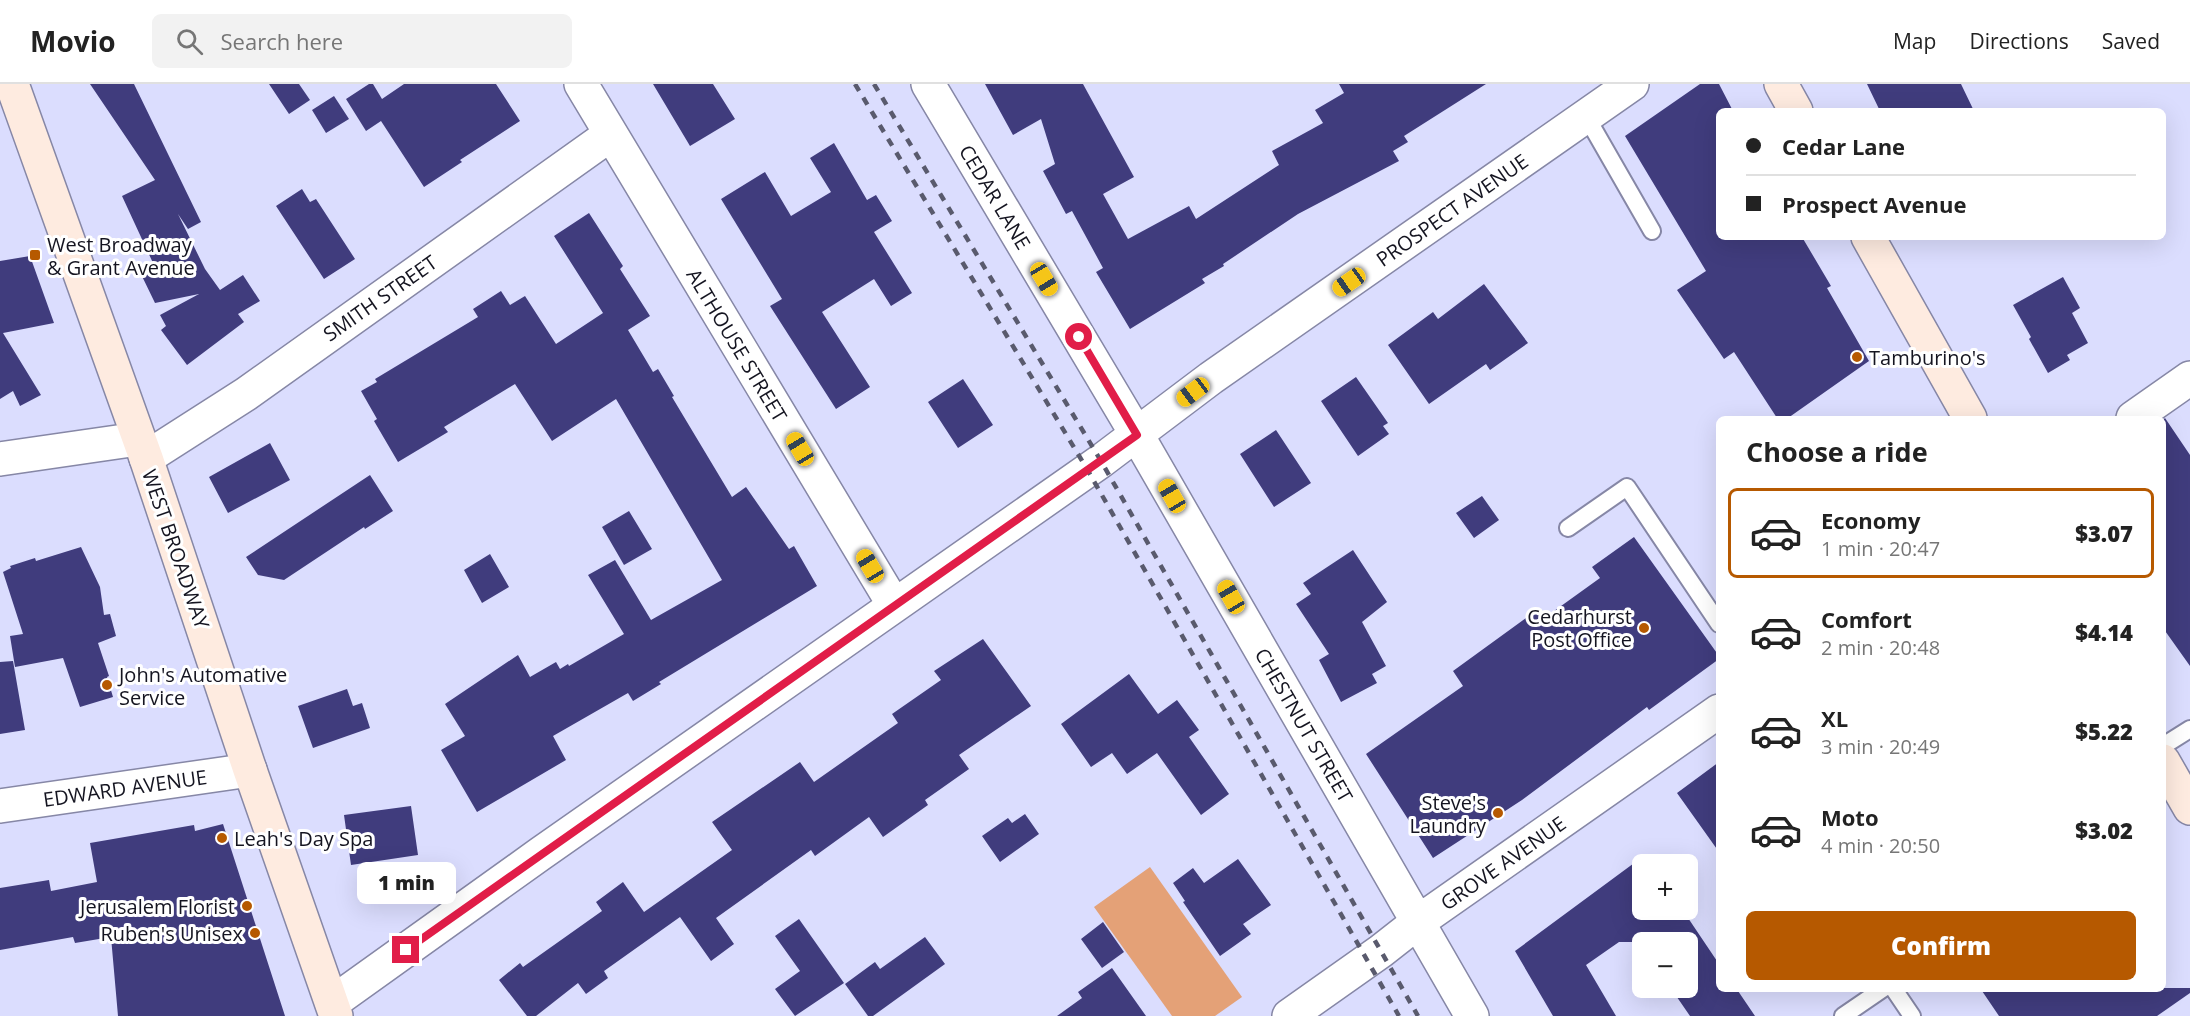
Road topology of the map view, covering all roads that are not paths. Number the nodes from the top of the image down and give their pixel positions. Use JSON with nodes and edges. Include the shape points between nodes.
{"nodes":[{"id":1,"x":581,"y":84,"type":"edge"},
{"id":2,"x":928,"y":84,"type":"edge"},
{"id":3,"x":1632,"y":84,"type":"edge"},
{"id":4,"x":1781,"y":84,"type":"edge"},
{"id":5,"x":10,"y":96,"type":"edge"},
{"id":6,"x":1794,"y":108,"type":"edge"},
{"id":7,"x":1586,"y":116,"type":"junction"},
{"id":8,"x":611,"y":134,"type":"junction"},
{"id":9,"x":1652,"y":231,"type":"dead end"},
{"id":10,"x":1870,"y":240,"type":"edge"},
{"id":11,"x":2190,"y":378,"type":"edge"},
{"id":12,"x":1969,"y":416,"type":"edge"},
{"id":13,"x":2136,"y":416,"type":"edge"},
{"id":14,"x":1137,"y":435,"type":"junction"},
{"id":15,"x":142,"y":448,"type":"junction"},
{"id":16,"x":0,"y":459,"type":"edge"},
{"id":17,"x":1568,"y":528,"type":"dead end"},
{"id":18,"x":894,"y":605,"type":"junction"},
{"id":19,"x":1716,"y":620,"type":"edge"},
{"id":20,"x":1716,"y":713,"type":"edge"},
{"id":21,"x":2190,"y":729,"type":"edge"},
{"id":22,"x":2166,"y":744,"type":"edge"},
{"id":23,"x":2166,"y":766,"type":"edge"},
{"id":24,"x":250,"y":770,"type":"junction"},
{"id":25,"x":0,"y":806,"type":"edge"},
{"id":26,"x":2190,"y":808,"type":"edge"},
{"id":27,"x":1418,"y":922,"type":"junction"},
{"id":28,"x":1878,"y":992,"type":"edge"},
{"id":29,"x":1896,"y":992,"type":"edge"},
{"id":30,"x":334,"y":1010,"type":"edge"},
{"id":31,"x":1289,"y":1016,"type":"edge"},
{"id":32,"x":1472,"y":1016,"type":"edge"},
{"id":33,"x":1843,"y":1016,"type":"edge"},
{"id":34,"x":1912,"y":1016,"type":"edge"}],
"edges":[{"from":1,"to":8,"type":"street","name":"ALTHOUSE STREET"},
{"from":2,"to":14,"type":"street","name":"CEDAR LANE"},
{"from":3,"to":7,"type":"street","name":"PROSPECT AVENUE"},
{"from":4,"to":6,"type":"main road"},
{"from":5,"to":15,"type":"main road","name":"WEST BROADWAY"},
{"from":7,"to":9,"type":"lane"},
{"from":7,"to":14,"type":"street","name":"PROSPECT AVENUE","via":[[1211,378]]},
{"from":8,"to":15,"type":"street","name":"SMITH STREET","via":[[246,394]]},
{"from":8,"to":18,"type":"street","name":"ALTHOUSE STREET"},
{"from":10,"to":12,"type":"main road"},
{"from":11,"to":13,"type":"street"},
{"from":14,"to":18,"type":"street","name":"PROSPECT AVENUE"},
{"from":14,"to":27,"type":"street","name":"CHESTNUT STREET"},
{"from":15,"to":16,"type":"street"},
{"from":15,"to":24,"type":"main road","name":"WEST BROADWAY"},
{"from":17,"to":19,"type":"lane","via":[[1627,487]]},
{"from":18,"to":30,"type":"street","name":"PROSPECT AVENUE","via":[[540,854]]},
{"from":20,"to":27,"type":"street","name":"GROVE AVENUE"},
{"from":21,"to":22,"type":"lane"},
{"from":23,"to":26,"type":"main road"},
{"from":24,"to":25,"type":"street","name":"EDWARD AVENUE"},
{"from":24,"to":30,"type":"main road","name":"WEST BROADWAY"},
{"from":27,"to":31,"type":"street","name":"GROVE AVENUE"},
{"from":27,"to":32,"type":"street","name":"CHESTNUT STREET"},
{"from":28,"to":33,"type":"lane"},
{"from":29,"to":34,"type":"lane"}]}
